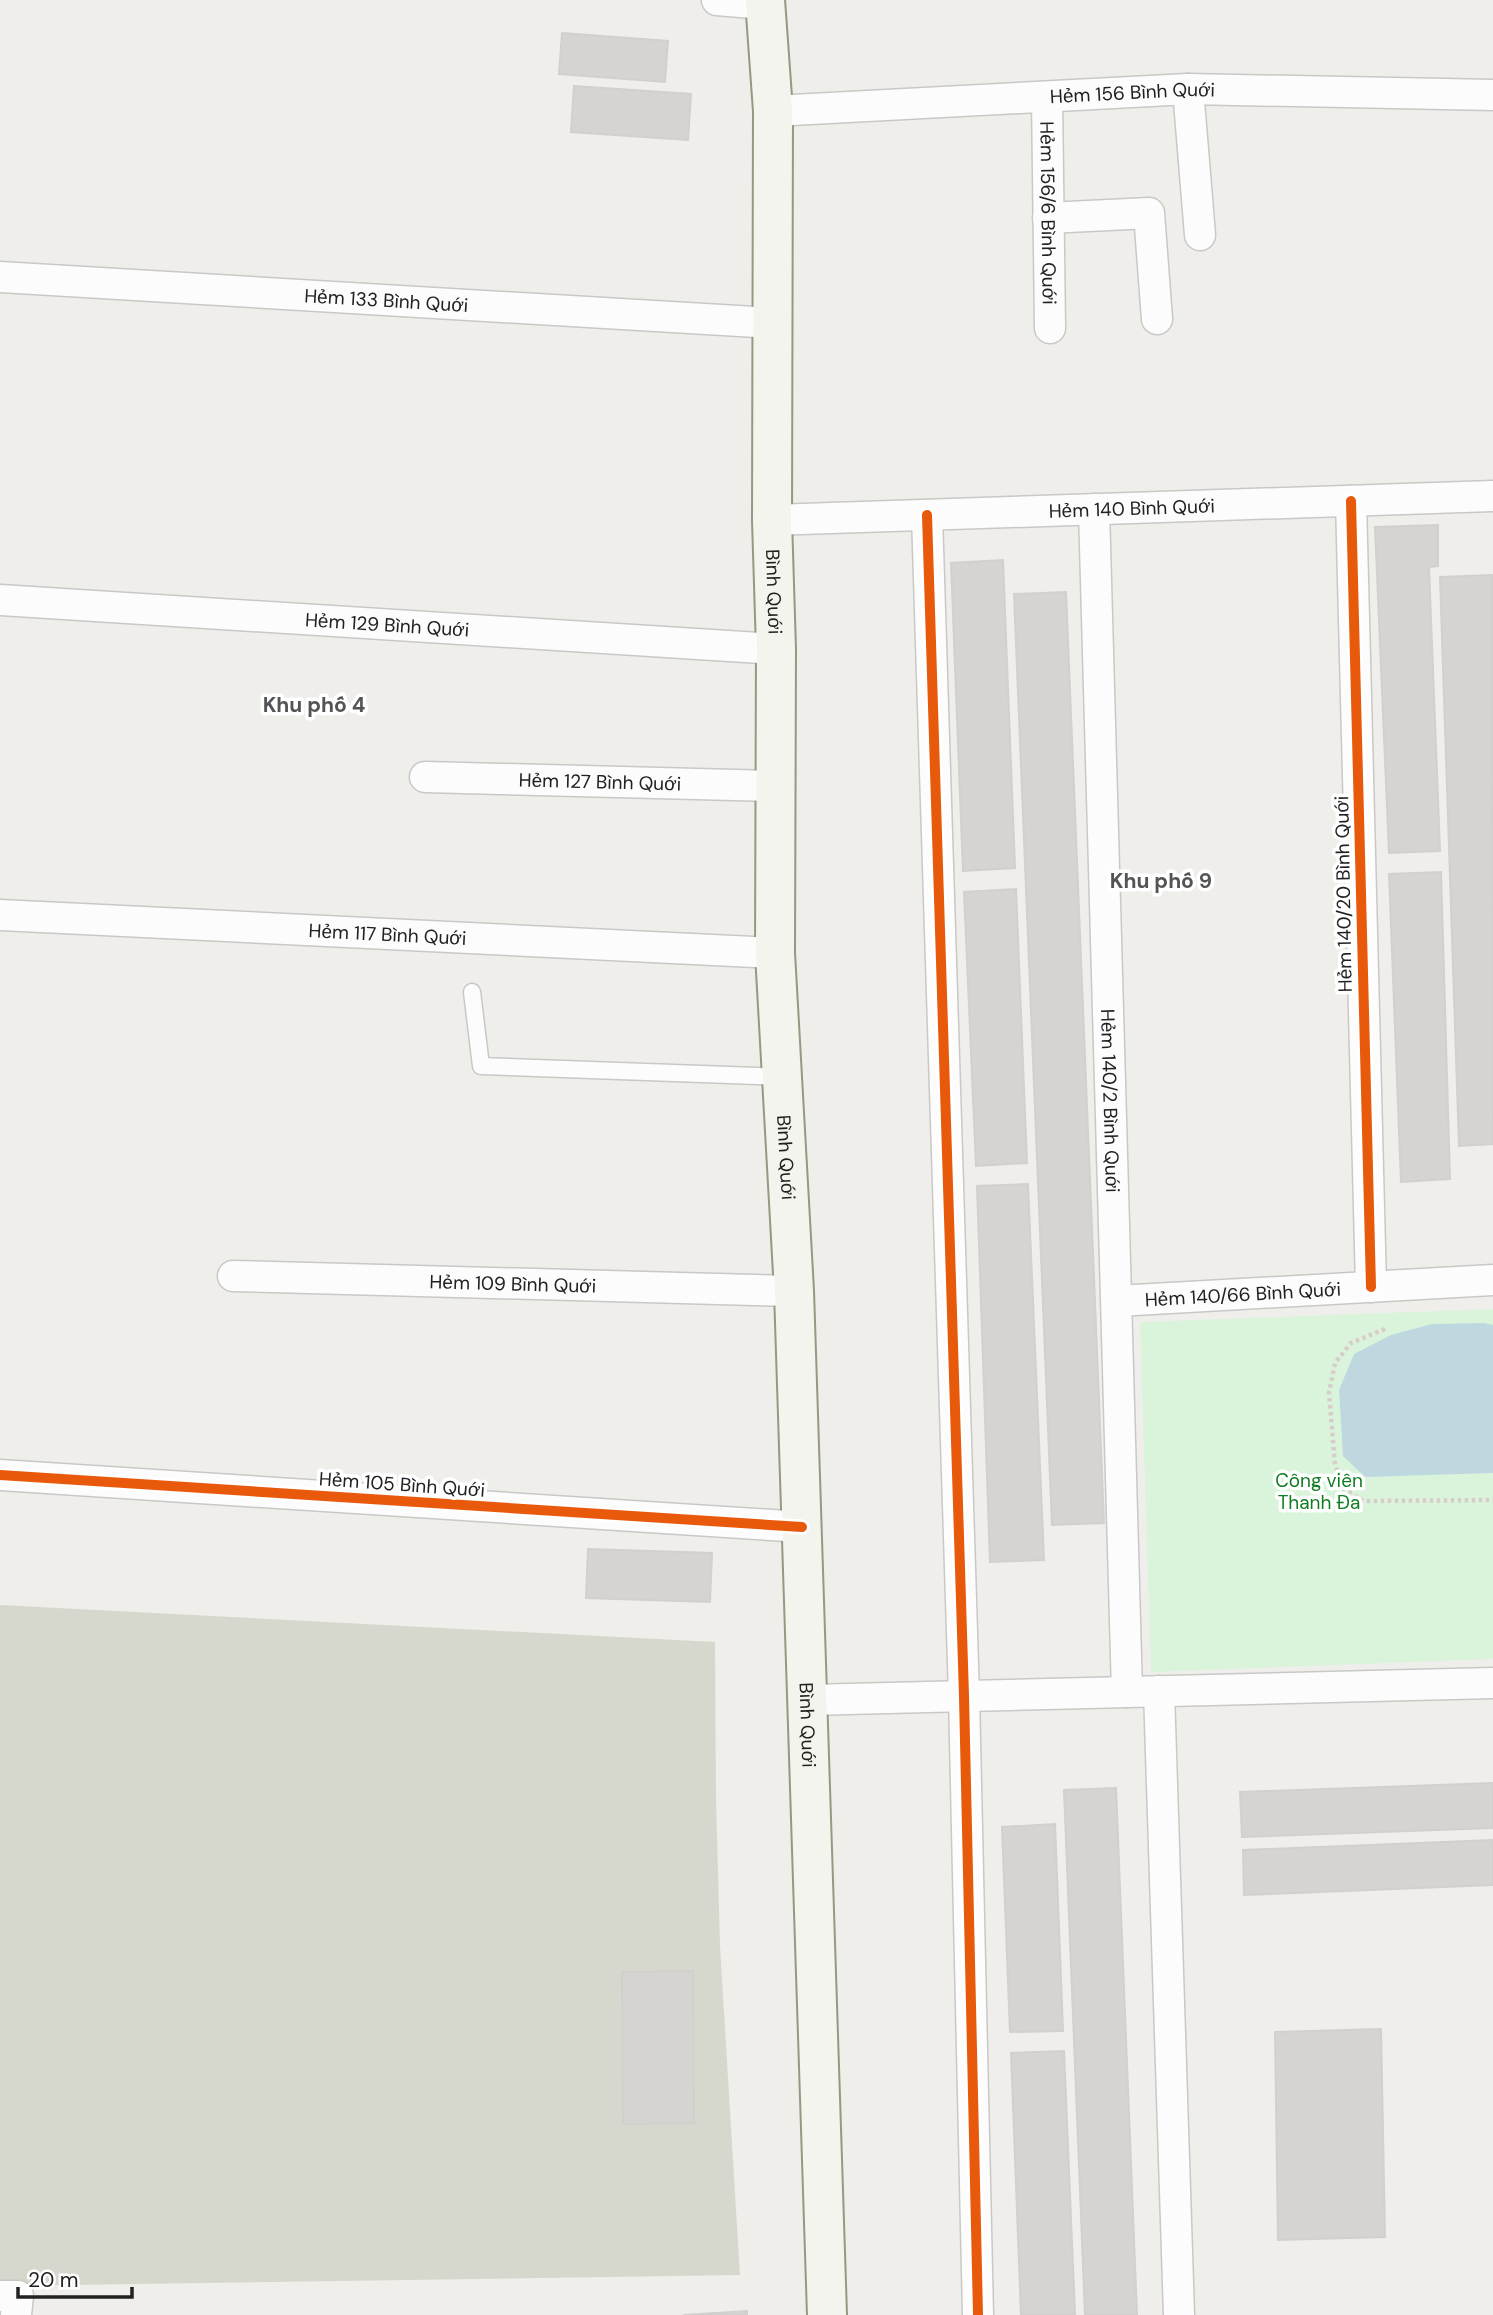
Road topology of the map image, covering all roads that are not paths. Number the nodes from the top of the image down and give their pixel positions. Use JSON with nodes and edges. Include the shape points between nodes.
{"nodes":[{"id":1,"x":718,"y":0,"type":"edge"},
{"id":2,"x":765,"y":2,"type":"edge"},
{"id":3,"x":1188,"y":89,"type":"junction"},
{"id":4,"x":1493,"y":94,"type":"edge"},
{"id":5,"x":1047,"y":97,"type":"junction"},
{"id":6,"x":773,"y":111,"type":"junction"},
{"id":7,"x":1048,"y":218,"type":"junction"},
{"id":8,"x":1200,"y":235,"type":"dead end"},
{"id":9,"x":0,"y":277,"type":"edge"},
{"id":10,"x":1157,"y":319,"type":"dead end"},
{"id":11,"x":771,"y":323,"type":"junction"},
{"id":12,"x":1050,"y":328,"type":"dead end"},
{"id":13,"x":1493,"y":496,"type":"edge"},
{"id":14,"x":1351,"y":501,"type":"junction"},
{"id":15,"x":1094,"y":509,"type":"junction"},
{"id":16,"x":927,"y":514,"type":"junction"},
{"id":17,"x":772,"y":520,"type":"junction"},
{"id":18,"x":0,"y":600,"type":"edge"},
{"id":19,"x":776,"y":649,"type":"junction"},
{"id":20,"x":425,"y":777,"type":"dead end"},
{"id":21,"x":776,"y":786,"type":"junction"},
{"id":22,"x":0,"y":915,"type":"edge"},
{"id":23,"x":775,"y":953,"type":"junction"},
{"id":24,"x":472,"y":992,"type":"dead end"},
{"id":25,"x":783,"y":1077,"type":"junction"},
{"id":26,"x":233,"y":1276,"type":"dead end"},
{"id":27,"x":1493,"y":1280,"type":"edge"},
{"id":28,"x":1371,"y":1287,"type":"junction"},
{"id":29,"x":794,"y":1292,"type":"junction"},
{"id":30,"x":1117,"y":1301,"type":"junction"},
{"id":31,"x":0,"y":1475,"type":"edge"},
{"id":32,"x":802,"y":1527,"type":"junction"},
{"id":33,"x":1493,"y":1683,"type":"edge"},
{"id":34,"x":1159,"y":1691,"type":"junction"},
{"id":35,"x":1127,"y":1692,"type":"junction"},
{"id":36,"x":964,"y":1696,"type":"junction"},
{"id":37,"x":808,"y":1700,"type":"junction"},
{"id":38,"x":0,"y":2296,"type":"edge"},
{"id":39,"x":16,"y":2315,"type":"edge"},
{"id":40,"x":827,"y":2315,"type":"edge"},
{"id":41,"x":978,"y":2315,"type":"edge"},
{"id":42,"x":1179,"y":2315,"type":"edge"}],
"edges":[{"from":1,"to":2,"type":"street"},
{"from":2,"to":6,"type":"main road","name":"Bình Quới"},
{"from":3,"to":4,"type":"street","name":"Hẻm 156 Bình Quới"},
{"from":3,"to":5,"type":"street","name":"Hẻm 156 Bình Quới"},
{"from":3,"to":8,"type":"street"},
{"from":5,"to":6,"type":"street","name":"Hẻm 156 Bình Quới"},
{"from":5,"to":7,"type":"street","name":"Hẻm 156/6 Bình Quới"},
{"from":6,"to":11,"type":"main road","name":"Bình Quới"},
{"from":7,"to":10,"type":"street","via":[[1149,213]]},
{"from":7,"to":12,"type":"street","name":"Hẻm 156/6 Bình Quới"},
{"from":9,"to":11,"type":"street","name":"Hẻm 133 Bình Quới"},
{"from":11,"to":17,"type":"main road","name":"Bình Quới"},
{"from":13,"to":14,"type":"street","name":"Hẻm 140 Bình Quới"},
{"from":14,"to":15,"type":"street","name":"Hẻm 140 Bình Quới"},
{"from":14,"to":28,"type":"street","name":"Hẻm 140/20 Bình Quới"},
{"from":15,"to":16,"type":"street","name":"Hẻm 140 Bình Quới"},
{"from":15,"to":30,"type":"street","name":"Hẻm 140/2 Bình Quới"},
{"from":16,"to":17,"type":"street","name":"Hẻm 140 Bình Quới"},
{"from":16,"to":36,"type":"street"},
{"from":17,"to":19,"type":"main road","name":"Bình Quới"},
{"from":18,"to":19,"type":"street","name":"Hẻm 129 Bình Quới"},
{"from":19,"to":21,"type":"main road","name":"Bình Quới"},
{"from":20,"to":21,"type":"street","name":"Hẻm 127 Bình Quới"},
{"from":21,"to":23,"type":"main road","name":"Bình Quới"},
{"from":22,"to":23,"type":"street","name":"Hẻm 117 Bình Quới"},
{"from":23,"to":25,"type":"main road","name":"Bình Quới"},
{"from":24,"to":25,"type":"lane","via":[[481,1066]]},
{"from":25,"to":29,"type":"main road","name":"Bình Quới"},
{"from":26,"to":29,"type":"street","name":"Hẻm 109 Bình Quới"},
{"from":27,"to":28,"type":"street","name":"Hẻm 140/66 Bình Quới"},
{"from":28,"to":30,"type":"street","name":"Hẻm 140/66 Bình Quới"},
{"from":29,"to":32,"type":"main road","name":"Bình Quới"},
{"from":30,"to":35,"type":"street","name":"Hẻm 140/2 Bình Quới"},
{"from":31,"to":32,"type":"street","name":"Hẻm 105 Bình Quới"},
{"from":32,"to":37,"type":"main road","name":"Bình Quới"},
{"from":33,"to":34,"type":"street"},
{"from":34,"to":35,"type":"street"},
{"from":34,"to":42,"type":"street"},
{"from":35,"to":36,"type":"street"},
{"from":36,"to":37,"type":"street"},
{"from":36,"to":41,"type":"street"},
{"from":37,"to":40,"type":"main road","name":"Bình Quới"},
{"from":38,"to":39,"type":"street","via":[[18,2296]]}]}
